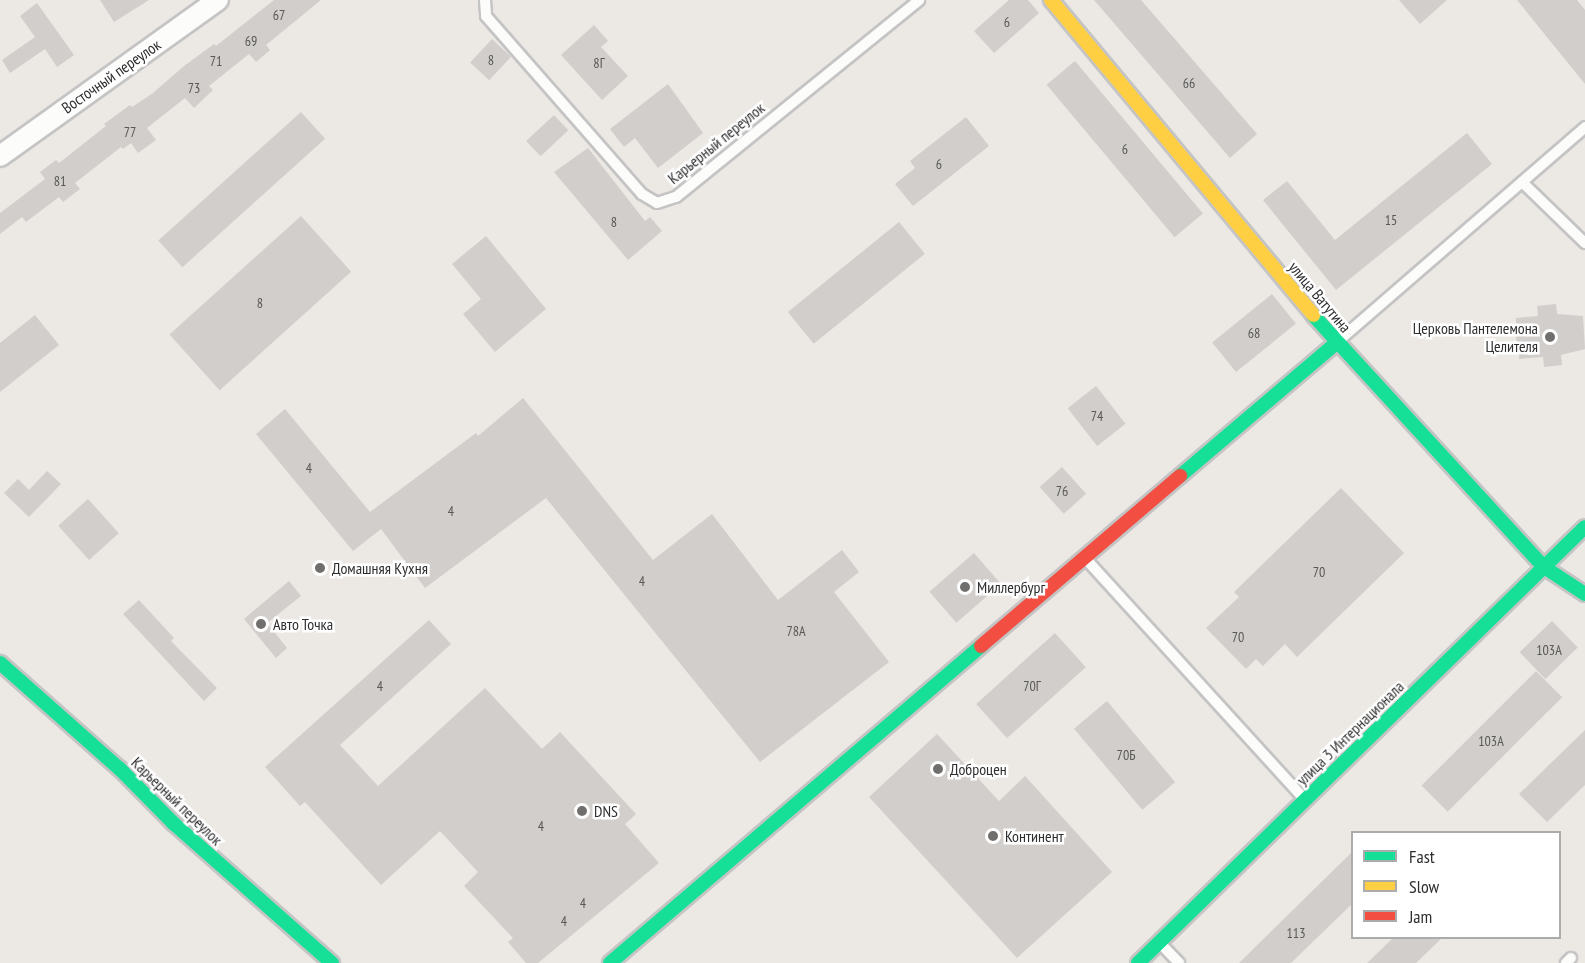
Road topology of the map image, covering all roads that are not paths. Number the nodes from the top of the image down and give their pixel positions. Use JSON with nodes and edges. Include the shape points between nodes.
{"nodes":[{"id":1,"x":218,"y":0,"type":"edge"},
{"id":2,"x":485,"y":0,"type":"edge"},
{"id":3,"x":919,"y":0,"type":"edge"},
{"id":4,"x":1051,"y":0,"type":"edge"},
{"id":5,"x":1585,"y":127,"type":"edge"},
{"id":6,"x":1,"y":152,"type":"edge"},
{"id":7,"x":1521,"y":182,"type":"junction"},
{"id":8,"x":1585,"y":243,"type":"edge"},
{"id":9,"x":1336,"y":343,"type":"junction"},
{"id":10,"x":1585,"y":527,"type":"edge"},
{"id":11,"x":1085,"y":558,"type":"junction"},
{"id":12,"x":1544,"y":567,"type":"junction"},
{"id":13,"x":1585,"y":594,"type":"edge"},
{"id":14,"x":0,"y":663,"type":"edge"},
{"id":15,"x":1305,"y":800,"type":"junction"},
{"id":16,"x":1159,"y":942,"type":"junction"},
{"id":17,"x":332,"y":963,"type":"edge"},
{"id":18,"x":610,"y":963,"type":"edge"},
{"id":19,"x":1138,"y":963,"type":"edge"},
{"id":20,"x":1179,"y":963,"type":"edge"}],
"edges":[{"from":1,"to":6,"type":"street","name":"Восточный переулок"},
{"from":2,"to":3,"type":"lane","name":"Карьерный переулок","via":[[486,16],[642,194],[657,203],[676,197]]},
{"from":4,"to":9,"type":"street","name":"улица Ватутина"},
{"from":5,"to":7,"type":"lane"},
{"from":7,"to":8,"type":"lane"},
{"from":7,"to":9,"type":"lane"},
{"from":9,"to":11,"type":"street"},
{"from":9,"to":12,"type":"street","name":"улица Ватутина"},
{"from":10,"to":12,"type":"street","name":"улица 3 Интернационала"},
{"from":11,"to":15,"type":"lane"},
{"from":11,"to":18,"type":"street"},
{"from":12,"to":13,"type":"street","name":"улица Ватутина"},
{"from":12,"to":15,"type":"street","name":"улица 3 Интернационала"},
{"from":14,"to":17,"type":"street","name":"Карьерный переулок"},
{"from":15,"to":16,"type":"street","name":"улица 3 Интернационала"},
{"from":16,"to":19,"type":"street","name":"улица 3 Интернационала"},
{"from":16,"to":20,"type":"lane"}]}
